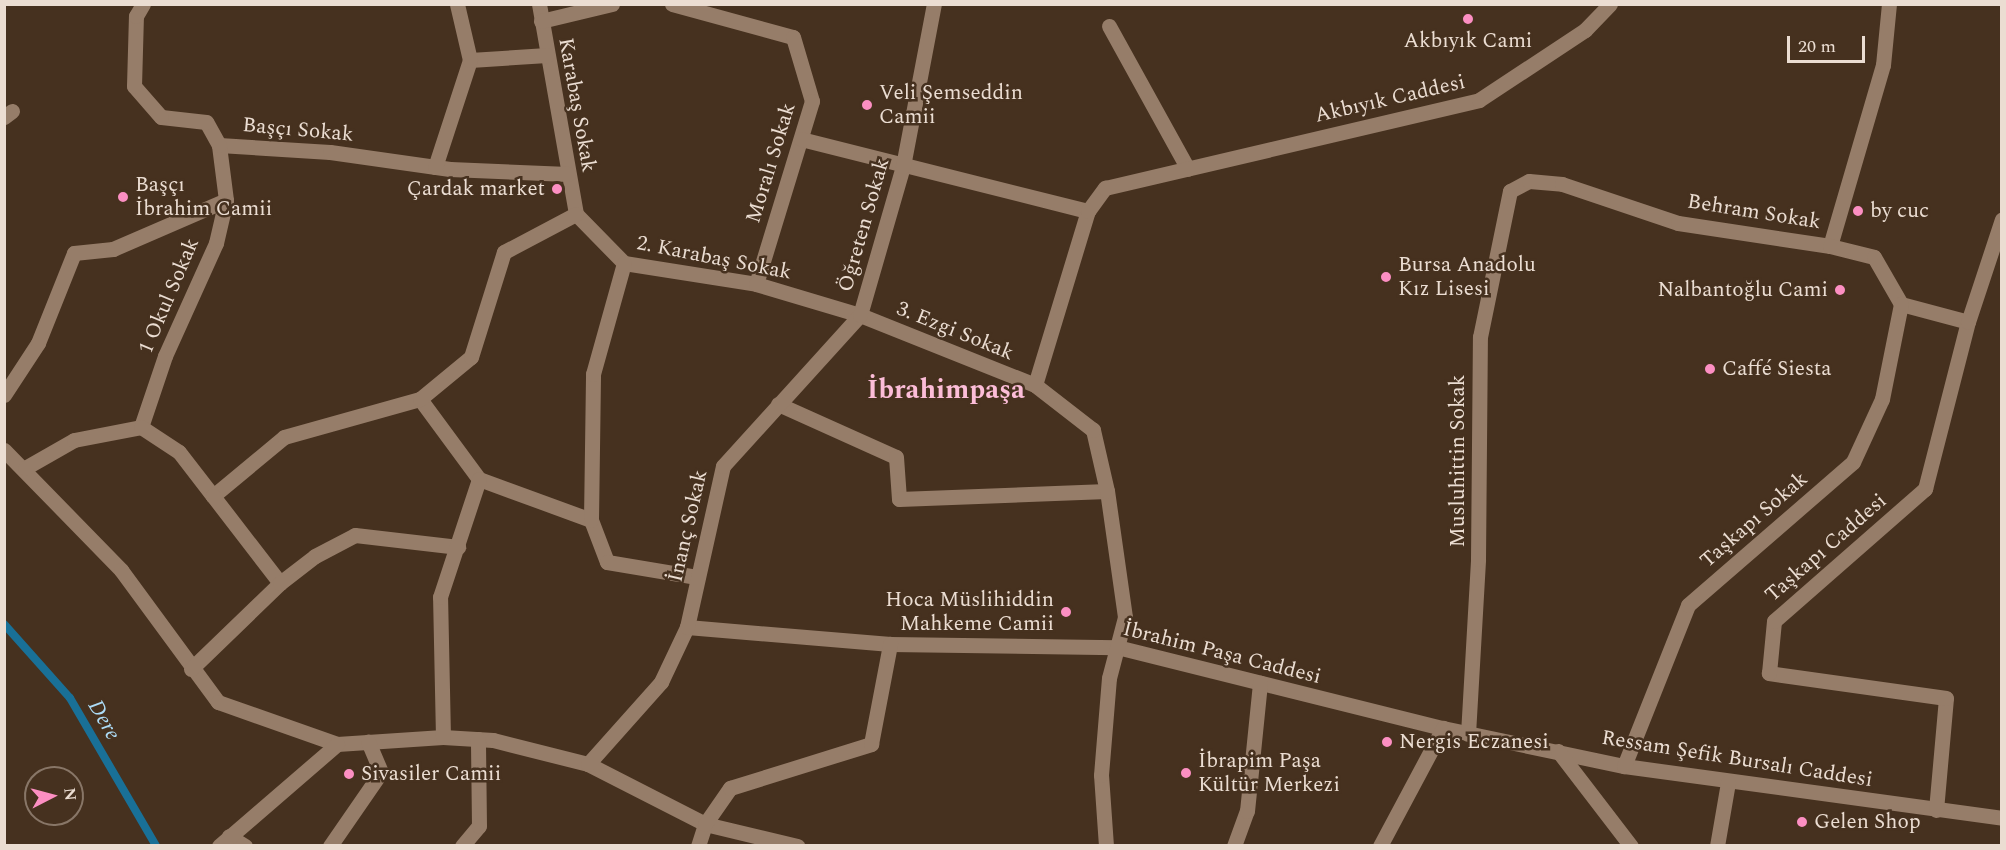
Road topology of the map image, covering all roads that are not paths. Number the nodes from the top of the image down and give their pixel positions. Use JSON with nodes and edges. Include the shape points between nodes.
{"nodes":[{"id":1,"x":143,"y":4,"type":"edge"},
{"id":2,"x":458,"y":4,"type":"edge"},
{"id":3,"x":539,"y":4,"type":"edge"},
{"id":4,"x":612,"y":4,"type":"edge"},
{"id":5,"x":672,"y":4,"type":"edge"},
{"id":6,"x":934,"y":4,"type":"edge"},
{"id":7,"x":1610,"y":4,"type":"edge"},
{"id":8,"x":1889,"y":4,"type":"edge"},
{"id":9,"x":541,"y":21,"type":"junction"},
{"id":10,"x":1109,"y":26,"type":"dead end"},
{"id":11,"x":547,"y":55,"type":"junction"},
{"id":12,"x":470,"y":60,"type":"junction"},
{"id":13,"x":801,"y":139,"type":"junction"},
{"id":14,"x":219,"y":145,"type":"junction"},
{"id":15,"x":903,"y":166,"type":"junction"},
{"id":16,"x":435,"y":167,"type":"junction"},
{"id":17,"x":1188,"y":169,"type":"junction"},
{"id":18,"x":568,"y":174,"type":"junction"},
{"id":19,"x":1510,"y":191,"type":"joint"},
{"id":20,"x":226,"y":200,"type":"junction"},
{"id":21,"x":1088,"y":211,"type":"junction"},
{"id":22,"x":576,"y":214,"type":"junction"},
{"id":23,"x":2001,"y":219,"type":"edge"},
{"id":24,"x":1830,"y":246,"type":"junction"},
{"id":25,"x":624,"y":263,"type":"junction"},
{"id":26,"x":756,"y":284,"type":"junction"},
{"id":27,"x":1901,"y":304,"type":"junction"},
{"id":28,"x":860,"y":315,"type":"junction"},
{"id":29,"x":1968,"y":322,"type":"junction"},
{"id":30,"x":1035,"y":385,"type":"junction"},
{"id":31,"x":4,"y":395,"type":"edge"},
{"id":32,"x":420,"y":399,"type":"junction"},
{"id":33,"x":778,"y":404,"type":"junction"},
{"id":34,"x":141,"y":427,"type":"junction"},
{"id":35,"x":4,"y":450,"type":"edge"},
{"id":36,"x":25,"y":468,"type":"junction"},
{"id":37,"x":479,"y":479,"type":"junction"},
{"id":38,"x":1107,"y":491,"type":"junction"},
{"id":39,"x":213,"y":495,"type":"junction"},
{"id":40,"x":591,"y":520,"type":"junction"},
{"id":41,"x":458,"y":548,"type":"junction"},
{"id":42,"x":698,"y":578,"type":"junction"},
{"id":43,"x":280,"y":583,"type":"junction"},
{"id":44,"x":687,"y":627,"type":"junction"},
{"id":45,"x":890,"y":644,"type":"junction"},
{"id":46,"x":1117,"y":647,"type":"junction"},
{"id":47,"x":191,"y":669,"type":"junction"},
{"id":48,"x":1260,"y":683,"type":"junction"},
{"id":49,"x":1443,"y":728,"type":"junction"},
{"id":50,"x":1468,"y":734,"type":"junction"},
{"id":51,"x":443,"y":737,"type":"junction"},
{"id":52,"x":478,"y":739,"type":"junction"},
{"id":53,"x":368,"y":742,"type":"junction"},
{"id":54,"x":337,"y":744,"type":"junction"},
{"id":55,"x":1558,"y":750,"type":"junction"},
{"id":56,"x":588,"y":764,"type":"junction"},
{"id":57,"x":1624,"y":766,"type":"junction"},
{"id":58,"x":1728,"y":782,"type":"junction"},
{"id":59,"x":1936,"y":810,"type":"junction"},
{"id":60,"x":2001,"y":818,"type":"edge"},
{"id":61,"x":705,"y":824,"type":"junction"},
{"id":62,"x":224,"y":841,"type":"edge"},
{"id":63,"x":245,"y":846,"type":"edge"},
{"id":64,"x":330,"y":846,"type":"edge"},
{"id":65,"x":462,"y":846,"type":"edge"},
{"id":66,"x":698,"y":846,"type":"edge"},
{"id":67,"x":797,"y":846,"type":"edge"},
{"id":68,"x":1106,"y":846,"type":"edge"},
{"id":69,"x":1234,"y":846,"type":"edge"},
{"id":70,"x":1380,"y":846,"type":"edge"},
{"id":71,"x":1631,"y":846,"type":"edge"},
{"id":72,"x":1717,"y":846,"type":"edge"}],
"edges":[{"from":1,"to":14,"type":"street","name":"Başçı Sokak","via":[[136,16],[134,86],[161,117],[206,122]]},
{"from":2,"to":12,"type":"street"},
{"from":3,"to":9,"type":"street","name":"Karabaş Sokak"},
{"from":4,"to":9,"type":"street"},
{"from":5,"to":13,"type":"street","name":"Moralı Sokak","via":[[793,37],[812,101]]},
{"from":6,"to":15,"type":"street","name":"Öğreten Sokak"},
{"from":7,"to":17,"type":"street","name":"Akbıyık Caddesi","via":[[1585,30],[1479,100]]},
{"from":8,"to":24,"type":"street","via":[[1884,65]]},
{"from":9,"to":11,"type":"street","name":"Karabaş Sokak"},
{"from":10,"to":17,"type":"street"},
{"from":11,"to":12,"type":"street"},
{"from":11,"to":18,"type":"street","name":"Karabaş Sokak"},
{"from":12,"to":16,"type":"street"},
{"from":13,"to":15,"type":"street"},
{"from":13,"to":26,"type":"street","name":"Moralı Sokak"},
{"from":14,"to":16,"type":"street","name":"Başçı Sokak","via":[[330,152]]},
{"from":14,"to":20,"type":"street","name":"1 Okul Sokak"},
{"from":15,"to":21,"type":"street"},
{"from":15,"to":28,"type":"street","name":"Öğreten Sokak"},
{"from":16,"to":18,"type":"street","name":"Başçı Sokak"},
{"from":17,"to":21,"type":"street","name":"Akbıyık Caddesi","via":[[1105,188]]},
{"from":18,"to":22,"type":"street","name":"Karabaş Sokak"},
{"from":19,"to":24,"type":"street","name":"Behram Sokak","via":[[1529,180],[1562,184],[1678,223]]},
{"from":19,"to":50,"type":"street","name":"Musluhittin Sokak","via":[[1480,337],[1478,559]]},
{"from":20,"to":31,"type":"street","via":[[113,249],[74,253],[38,343]]},
{"from":20,"to":34,"type":"street","name":"1 Okul Sokak","via":[[216,243],[165,356]]},
{"from":21,"to":30,"type":"street"},
{"from":22,"to":25,"type":"street","name":"2. Karabaş Sokak"},
{"from":22,"to":32,"type":"street","via":[[504,252],[471,357]]},
{"from":23,"to":29,"type":"street","name":"Taşkapı Caddesi"},
{"from":24,"to":27,"type":"street","name":"Behram Sokak","via":[[1874,257]]},
{"from":25,"to":26,"type":"street","name":"2. Karabaş Sokak"},
{"from":25,"to":40,"type":"street","via":[[593,374]]},
{"from":26,"to":28,"type":"street","name":"2. Karabaş Sokak"},
{"from":27,"to":29,"type":"street"},
{"from":27,"to":57,"type":"street","name":"Taşkapı Sokak","via":[[1882,399],[1853,462],[1688,605]]},
{"from":28,"to":30,"type":"street","name":"3. Ezgi Sokak"},
{"from":28,"to":33,"type":"street","name":"İnanç Sokak"},
{"from":29,"to":59,"type":"street","name":"Taşkapı Caddesi","via":[[1925,489],[1774,621],[1769,673],[1946,698]]},
{"from":30,"to":38,"type":"street","name":"3. Ezgi Sokak","via":[[1093,430]]},
{"from":32,"to":37,"type":"street"},
{"from":32,"to":39,"type":"street","via":[[284,437]]},
{"from":33,"to":38,"type":"street","via":[[896,457],[899,499]]},
{"from":33,"to":42,"type":"street","name":"İnanç Sokak","via":[[723,466]]},
{"from":34,"to":36,"type":"street","via":[[74,440]]},
{"from":34,"to":39,"type":"street","via":[[179,452]]},
{"from":35,"to":36,"type":"street"},
{"from":36,"to":47,"type":"street","via":[[121,570]]},
{"from":37,"to":40,"type":"street"},
{"from":37,"to":41,"type":"street"},
{"from":38,"to":46,"type":"street","name":"3. Ezgi Sokak","via":[[1125,617]]},
{"from":39,"to":43,"type":"street"},
{"from":40,"to":42,"type":"street","via":[[607,562]]},
{"from":41,"to":43,"type":"street","via":[[355,535],[315,556]]},
{"from":41,"to":51,"type":"street","via":[[440,597]]},
{"from":42,"to":44,"type":"street","name":"İnanç Sokak"},
{"from":43,"to":47,"type":"street"},
{"from":44,"to":45,"type":"street","name":"İbrahim Paşa Caddesi"},
{"from":44,"to":56,"type":"street","name":"İnanç Sokak","via":[[661,682]]},
{"from":45,"to":46,"type":"street","name":"İbrahim Paşa Caddesi"},
{"from":45,"to":61,"type":"street","via":[[871,744],[730,788]]},
{"from":46,"to":48,"type":"street","name":"İbrahim Paşa Caddesi"},
{"from":46,"to":68,"type":"street","name":"3. Ezgi Sokak","via":[[1108,678],[1101,775]]},
{"from":47,"to":54,"type":"street","via":[[218,702]]},
{"from":48,"to":49,"type":"street","name":"İbrahim Paşa Caddesi"},
{"from":48,"to":69,"type":"street","via":[[1248,811]]},
{"from":49,"to":50,"type":"street","name":"İbrahim Paşa Caddesi"},
{"from":49,"to":70,"type":"street"},
{"from":50,"to":55,"type":"street","name":"Ressam Şefik Bursalı Caddesi"},
{"from":51,"to":52,"type":"street"},
{"from":51,"to":53,"type":"street"},
{"from":52,"to":56,"type":"street"},
{"from":52,"to":65,"type":"street","via":[[479,826]]},
{"from":53,"to":54,"type":"street"},
{"from":53,"to":64,"type":"street","via":[[381,772]]},
{"from":54,"to":62,"type":"street"},
{"from":55,"to":57,"type":"street","name":"Ressam Şefik Bursalı Caddesi"},
{"from":55,"to":71,"type":"street"},
{"from":56,"to":61,"type":"street"},
{"from":57,"to":58,"type":"street","name":"Ressam Şefik Bursalı Caddesi"},
{"from":58,"to":59,"type":"street","name":"Ressam Şefik Bursalı Caddesi"},
{"from":58,"to":72,"type":"street"},
{"from":59,"to":60,"type":"street","name":"Ressam Şefik Bursalı Caddesi"},
{"from":61,"to":66,"type":"street"},
{"from":61,"to":67,"type":"street"},
{"from":62,"to":63,"type":"street"}]}
